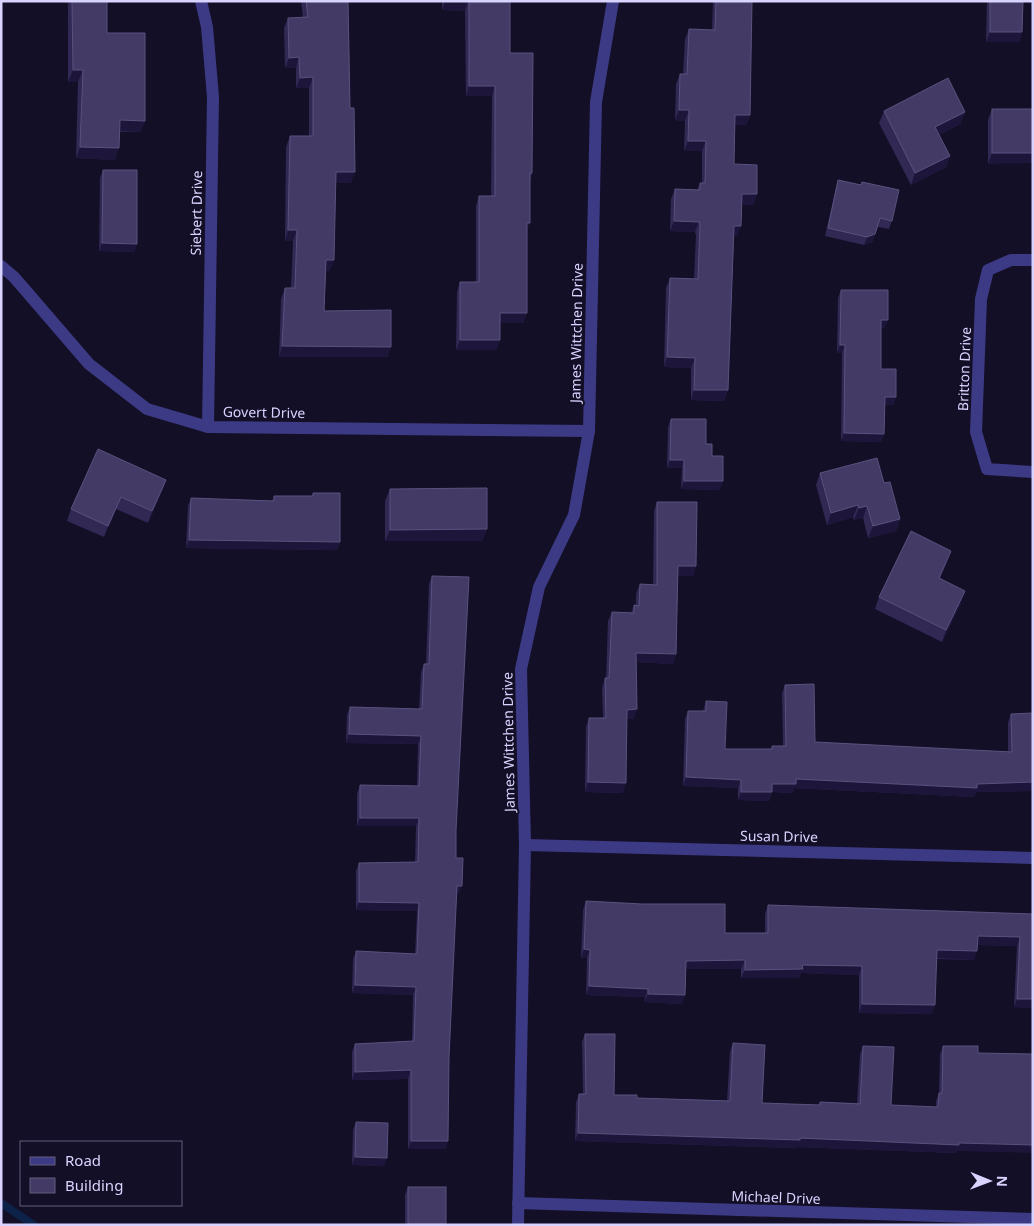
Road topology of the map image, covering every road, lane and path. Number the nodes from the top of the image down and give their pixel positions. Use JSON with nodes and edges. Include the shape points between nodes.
{"nodes":[{"id":1,"x":201,"y":1,"type":"edge"},
{"id":2,"x":612,"y":1,"type":"edge"},
{"id":3,"x":1033,"y":260,"type":"edge"},
{"id":4,"x":1,"y":266,"type":"edge"},
{"id":5,"x":208,"y":427,"type":"junction"},
{"id":6,"x":589,"y":430,"type":"junction"},
{"id":7,"x":1033,"y":472,"type":"edge"},
{"id":8,"x":525,"y":845,"type":"junction"},
{"id":9,"x":1033,"y":858,"type":"edge"},
{"id":10,"x":518,"y":1203,"type":"junction"},
{"id":11,"x":1033,"y":1219,"type":"edge"},
{"id":12,"x":518,"y":1225,"type":"edge"}],
"edges":[{"from":1,"to":5,"type":"street","name":"Siebert Drive","via":[[207,27],[213,97]]},
{"from":2,"to":6,"type":"street","name":"James Wittchen Drive","via":[[596,102]]},
{"from":3,"to":7,"type":"street","name":"Britton Drive","via":[[1012,260],[988,270],[981,299],[976,432],[987,469]]},
{"from":4,"to":5,"type":"street","name":"Govert Drive","via":[[90,364],[118,387],[148,409]]},
{"from":5,"to":6,"type":"street","name":"Govert Drive"},
{"from":6,"to":8,"type":"street","name":"James Wittchen Drive","via":[[574,515],[539,587],[521,669]]},
{"from":8,"to":9,"type":"street","name":"Susan Drive"},
{"from":8,"to":10,"type":"street","name":"James Wittchen Drive"},
{"from":10,"to":11,"type":"street","name":"Michael Drive"},
{"from":10,"to":12,"type":"street","name":"James Wittchen Drive"}]}
